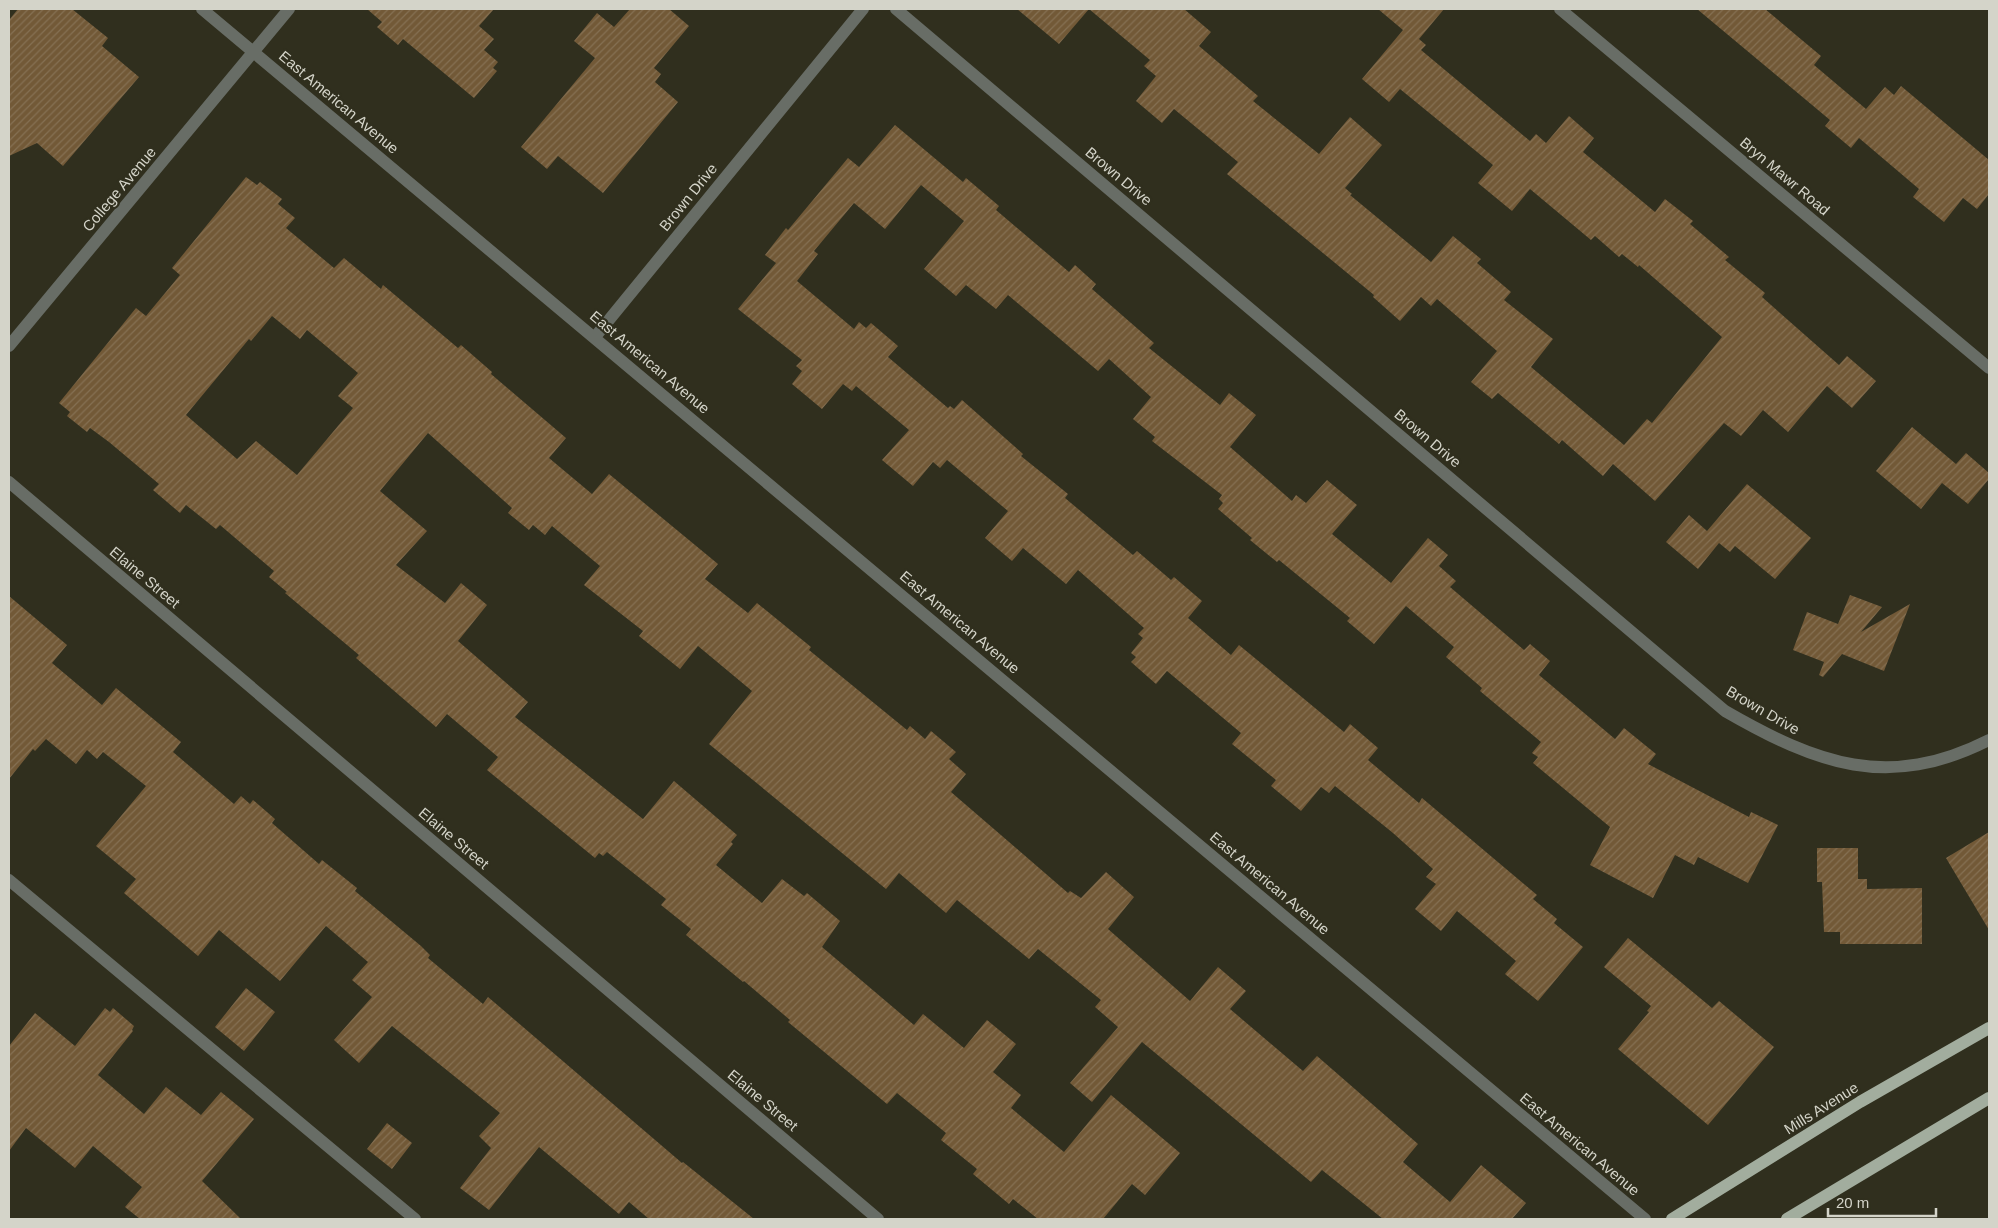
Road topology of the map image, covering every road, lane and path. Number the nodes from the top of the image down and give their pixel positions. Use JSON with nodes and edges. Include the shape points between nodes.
{"nodes":[{"id":1,"x":202,"y":9,"type":"edge"},
{"id":2,"x":289,"y":9,"type":"edge"},
{"id":3,"x":863,"y":9,"type":"edge"},
{"id":4,"x":896,"y":9,"type":"edge"},
{"id":5,"x":1560,"y":9,"type":"edge"},
{"id":6,"x":254,"y":52,"type":"junction"},
{"id":7,"x":595,"y":336,"type":"junction"},
{"id":8,"x":9,"y":346,"type":"edge"},
{"id":9,"x":1989,"y":368,"type":"edge"},
{"id":10,"x":9,"y":482,"type":"edge"},
{"id":11,"x":1989,"y":740,"type":"edge"},
{"id":12,"x":9,"y":880,"type":"edge"},
{"id":13,"x":1989,"y":1028,"type":"edge"},
{"id":14,"x":1989,"y":1098,"type":"edge"},
{"id":15,"x":415,"y":1219,"type":"edge"},
{"id":16,"x":878,"y":1219,"type":"edge"},
{"id":17,"x":1645,"y":1219,"type":"edge"},
{"id":18,"x":1672,"y":1219,"type":"edge"},
{"id":19,"x":1787,"y":1219,"type":"edge"}],
"edges":[{"from":1,"to":6,"type":"street","name":"East American Avenue"},
{"from":2,"to":6,"type":"street","name":"College Avenue"},
{"from":3,"to":7,"type":"street","name":"Brown Drive"},
{"from":4,"to":11,"type":"street","name":"Brown Drive","via":[[1725,710],[1804,752],[1843,763],[1889,769],[1936,762]]},
{"from":5,"to":9,"type":"street","name":"Bryn Mawr Road"},
{"from":6,"to":7,"type":"street","name":"East American Avenue"},
{"from":6,"to":8,"type":"street","name":"College Avenue"},
{"from":7,"to":17,"type":"street","name":"East American Avenue"},
{"from":10,"to":16,"type":"street","name":"Elaine Street"},
{"from":12,"to":15,"type":"street"},
{"from":13,"to":18,"type":"main road","name":"Mills Avenue","via":[[1860,1102]]},
{"from":14,"to":19,"type":"main road"}]}
